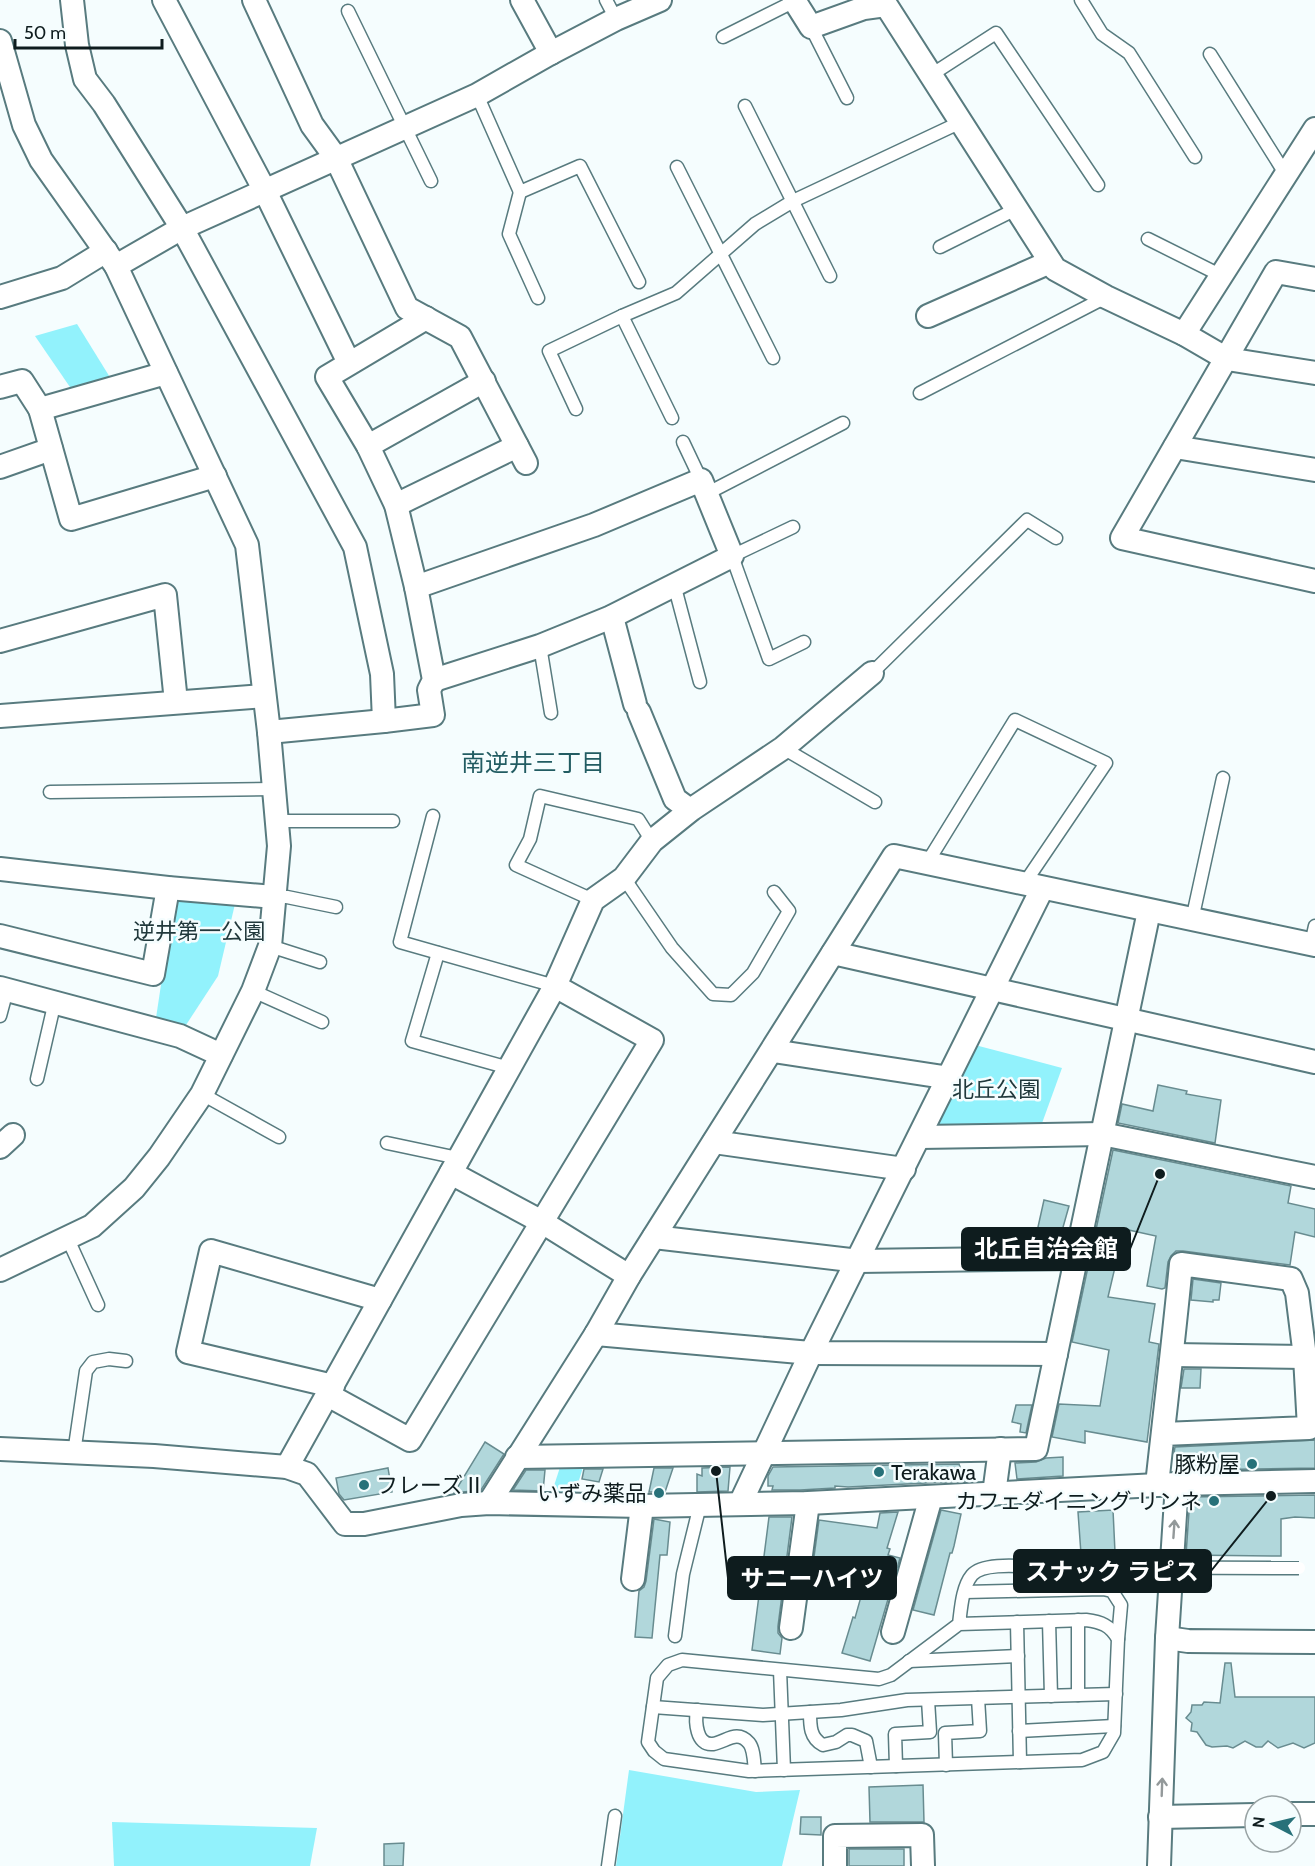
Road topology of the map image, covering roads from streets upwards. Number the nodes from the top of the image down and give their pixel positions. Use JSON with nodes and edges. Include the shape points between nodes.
{"nodes":[{"id":1,"x":72,"y":0,"type":"edge"},
{"id":2,"x":164,"y":0,"type":"edge"},
{"id":3,"x":254,"y":0,"type":"edge"},
{"id":4,"x":522,"y":0,"type":"edge"},
{"id":5,"x":660,"y":0,"type":"edge"},
{"id":6,"x":795,"y":0,"type":"edge"},
{"id":7,"x":862,"y":4,"type":"edge"},
{"id":8,"x":611,"y":10,"type":"edge"},
{"id":9,"x":0,"y":41,"type":"edge"},
{"id":10,"x":551,"y":53,"type":"junction"},
{"id":11,"x":1315,"y":129,"type":"edge"},
{"id":12,"x":336,"y":158,"type":"junction"},
{"id":13,"x":265,"y":191,"type":"junction"},
{"id":14,"x":182,"y":228,"type":"junction"},
{"id":15,"x":111,"y":258,"type":"junction"},
{"id":16,"x":1050,"y":262,"type":"junction"},
{"id":17,"x":1315,"y":279,"type":"edge"},
{"id":18,"x":1,"y":294,"type":"edge"},
{"id":19,"x":928,"y":316,"type":"dead end"},
{"id":20,"x":426,"y":318,"type":"junction"},
{"id":21,"x":1184,"y":334,"type":"junction"},
{"id":22,"x":1227,"y":359,"type":"junction"},
{"id":23,"x":349,"y":363,"type":"junction"},
{"id":24,"x":166,"y":373,"type":"junction"},
{"id":25,"x":1315,"y":373,"type":"edge"},
{"id":26,"x":484,"y":381,"type":"junction"},
{"id":27,"x":0,"y":387,"type":"edge"},
{"id":28,"x":40,"y":409,"type":"junction"},
{"id":29,"x":368,"y":446,"type":"junction"},
{"id":30,"x":1175,"y":447,"type":"junction"},
{"id":31,"x":51,"y":449,"type":"junction"},
{"id":32,"x":0,"y":466,"type":"edge"},
{"id":33,"x":1315,"y":470,"type":"edge"},
{"id":34,"x":214,"y":476,"type":"junction"},
{"id":35,"x":396,"y":505,"type":"junction"},
{"id":36,"x":1315,"y":581,"type":"edge"},
{"id":37,"x":417,"y":587,"type":"junction"},
{"id":38,"x":612,"y":617,"type":"junction"},
{"id":39,"x":0,"y":641,"type":"edge"},
{"id":40,"x":872,"y":673,"type":"road end"},
{"id":41,"x":434,"y":680,"type":"junction"},
{"id":42,"x":264,"y":696,"type":"junction"},
{"id":43,"x":176,"y":702,"type":"junction"},
{"id":44,"x":0,"y":716,"type":"edge"},
{"id":45,"x":384,"y":721,"type":"junction"},
{"id":46,"x":269,"y":732,"type":"junction"},
{"id":47,"x":690,"y":810,"type":"junction"},
{"id":48,"x":0,"y":869,"type":"edge"},
{"id":49,"x":1033,"y":886,"type":"junction"},
{"id":50,"x":168,"y":888,"type":"junction"},
{"id":51,"x":274,"y":897,"type":"junction"},
{"id":52,"x":1149,"y":911,"type":"junction"},
{"id":53,"x":0,"y":936,"type":"edge"},
{"id":54,"x":1314,"y":938,"type":"edge"},
{"id":55,"x":833,"y":953,"type":"junction"},
{"id":56,"x":555,"y":986,"type":"junction"},
{"id":57,"x":994,"y":988,"type":"junction"},
{"id":58,"x":3,"y":989,"type":"edge"},
{"id":59,"x":1126,"y":1021,"type":"junction"},
{"id":60,"x":772,"y":1051,"type":"junction"},
{"id":61,"x":221,"y":1055,"type":"junction"},
{"id":62,"x":1315,"y":1062,"type":"edge"},
{"id":63,"x":950,"y":1078,"type":"junction"},
{"id":64,"x":1102,"y":1134,"type":"junction"},
{"id":65,"x":920,"y":1137,"type":"junction"},
{"id":66,"x":714,"y":1142,"type":"junction"},
{"id":67,"x":454,"y":1165,"type":"junction"},
{"id":68,"x":904,"y":1169,"type":"junction"},
{"id":69,"x":1315,"y":1177,"type":"edge"},
{"id":70,"x":542,"y":1222,"type":"junction"},
{"id":71,"x":654,"y":1237,"type":"junction"},
{"id":72,"x":1075,"y":1258,"type":"junction"},
{"id":73,"x":859,"y":1261,"type":"junction"},
{"id":74,"x":1,"y":1267,"type":"edge"},
{"id":75,"x":629,"y":1276,"type":"junction"},
{"id":76,"x":380,"y":1300,"type":"junction"},
{"id":77,"x":596,"y":1334,"type":"junction"},
{"id":78,"x":811,"y":1353,"type":"junction"},
{"id":79,"x":1056,"y":1354,"type":"junction"},
{"id":80,"x":1173,"y":1355,"type":"junction"},
{"id":81,"x":1305,"y":1357,"type":"junction"},
{"id":82,"x":330,"y":1390,"type":"junction"},
{"id":83,"x":1163,"y":1434,"type":"junction"},
{"id":84,"x":0,"y":1449,"type":"edge"},
{"id":85,"x":1000,"y":1449,"type":"junction"},
{"id":86,"x":764,"y":1452,"type":"junction"},
{"id":87,"x":517,"y":1457,"type":"junction"},
{"id":88,"x":287,"y":1467,"type":"junction"},
{"id":89,"x":1315,"y":1481,"type":"edge"},
{"id":90,"x":1167,"y":1484,"type":"junction"},
{"id":91,"x":994,"y":1494,"type":"junction"},
{"id":92,"x":931,"y":1497,"type":"junction"},
{"id":93,"x":489,"y":1503,"type":"junction"},
{"id":94,"x":808,"y":1503,"type":"junction"},
{"id":95,"x":740,"y":1504,"type":"junction"},
{"id":96,"x":642,"y":1506,"type":"junction"},
{"id":97,"x":633,"y":1579,"type":"dead end"},
{"id":98,"x":792,"y":1628,"type":"dead end"},
{"id":99,"x":893,"y":1632,"type":"dead end"},
{"id":100,"x":1167,"y":1638,"type":"junction"},
{"id":101,"x":1315,"y":1642,"type":"edge"},
{"id":102,"x":1243,"y":1815,"type":"edge"},
{"id":103,"x":1161,"y":1817,"type":"junction"},
{"id":104,"x":835,"y":1866,"type":"edge"},
{"id":105,"x":923,"y":1866,"type":"edge"},
{"id":106,"x":1159,"y":1866,"type":"edge"}],
"edges":[{"from":1,"to":14,"type":"street","via":[[85,79]]},
{"from":2,"to":13,"type":"street"},
{"from":3,"to":12,"type":"street","via":[[312,125]]},
{"from":4,"to":10,"type":"street"},
{"from":5,"to":8,"type":"street"},
{"from":6,"to":7,"type":"street","via":[[811,27]]},
{"from":7,"to":16,"type":"street","via":[[886,5]]},
{"from":8,"to":10,"type":"street"},
{"from":9,"to":15,"type":"street","via":[[24,125],[41,160]]},
{"from":10,"to":12,"type":"street","via":[[477,95]]},
{"from":11,"to":21,"type":"street"},
{"from":12,"to":13,"type":"street"},
{"from":12,"to":20,"type":"street","via":[[407,308]]},
{"from":13,"to":14,"type":"street"},
{"from":13,"to":23,"type":"street"},
{"from":14,"to":15,"type":"street"},
{"from":14,"to":45,"type":"street","via":[[355,547],[382,674]]},
{"from":15,"to":18,"type":"street","via":[[62,278]]},
{"from":15,"to":24,"type":"street"},
{"from":16,"to":19,"type":"street"},
{"from":16,"to":21,"type":"street","via":[[1055,269],[1106,297]]},
{"from":17,"to":22,"type":"street","via":[[1276,272]]},
{"from":20,"to":23,"type":"street"},
{"from":20,"to":26,"type":"street","via":[[460,337]]},
{"from":21,"to":22,"type":"street"},
{"from":22,"to":25,"type":"street"},
{"from":22,"to":30,"type":"street"},
{"from":23,"to":29,"type":"street","via":[[327,376]]},
{"from":24,"to":28,"type":"street"},
{"from":24,"to":34,"type":"street"},
{"from":26,"to":29,"type":"street"},
{"from":26,"to":35,"type":"street","via":[[522,455]]},
{"from":27,"to":28,"type":"street","via":[[22,381]]},
{"from":28,"to":31,"type":"street"},
{"from":29,"to":35,"type":"street"},
{"from":30,"to":33,"type":"street"},
{"from":30,"to":36,"type":"street","via":[[1122,538]]},
{"from":31,"to":32,"type":"street"},
{"from":31,"to":34,"type":"street","via":[[70,519]]},
{"from":34,"to":42,"type":"street","via":[[247,545]]},
{"from":35,"to":37,"type":"street"},
{"from":37,"to":38,"type":"street","via":[[703,487],[732,556]]},
{"from":37,"to":41,"type":"street"},
{"from":38,"to":41,"type":"street","via":[[540,646]]},
{"from":38,"to":47,"type":"street","via":[[637,708],[675,799]]},
{"from":39,"to":43,"type":"street","via":[[165,595]]},
{"from":40,"to":47,"type":"street","via":[[783,748]]},
{"from":41,"to":45,"type":"street","via":[[429,690],[434,715]]},
{"from":42,"to":43,"type":"street"},
{"from":42,"to":46,"type":"street"},
{"from":43,"to":44,"type":"street"},
{"from":45,"to":46,"type":"street"},
{"from":46,"to":51,"type":"street","via":[[279,846]]},
{"from":47,"to":56,"type":"street","via":[[652,841],[624,878],[593,900]]},
{"from":48,"to":50,"type":"street"},
{"from":49,"to":52,"type":"street"},
{"from":49,"to":55,"type":"street","via":[[894,856]]},
{"from":49,"to":57,"type":"street"},
{"from":50,"to":51,"type":"street"},
{"from":50,"to":53,"type":"street","via":[[153,974]]},
{"from":51,"to":61,"type":"street","via":[[270,946]]},
{"from":52,"to":54,"type":"street"},
{"from":52,"to":59,"type":"street"},
{"from":55,"to":57,"type":"street"},
{"from":55,"to":60,"type":"street"},
{"from":56,"to":67,"type":"street"},
{"from":56,"to":70,"type":"street","via":[[652,1040]]},
{"from":57,"to":59,"type":"street"},
{"from":57,"to":63,"type":"street"},
{"from":58,"to":61,"type":"street","via":[[180,1035]]},
{"from":59,"to":62,"type":"street"},
{"from":59,"to":64,"type":"street"},
{"from":60,"to":63,"type":"street"},
{"from":60,"to":66,"type":"street"},
{"from":61,"to":74,"type":"street","via":[[202,1094],[134,1188],[92,1226]]},
{"from":63,"to":65,"type":"street"},
{"from":64,"to":65,"type":"street"},
{"from":64,"to":69,"type":"street"},
{"from":64,"to":72,"type":"street"},
{"from":65,"to":68,"type":"street"},
{"from":66,"to":68,"type":"street"},
{"from":66,"to":71,"type":"street"},
{"from":67,"to":70,"type":"street"},
{"from":67,"to":76,"type":"street"},
{"from":68,"to":73,"type":"street"},
{"from":70,"to":75,"type":"street"},
{"from":70,"to":82,"type":"street","via":[[410,1440]]},
{"from":71,"to":73,"type":"street"},
{"from":71,"to":75,"type":"street"},
{"from":72,"to":73,"type":"street"},
{"from":72,"to":79,"type":"street"},
{"from":73,"to":78,"type":"street"},
{"from":75,"to":77,"type":"street"},
{"from":76,"to":82,"type":"street"},
{"from":76,"to":82,"type":"street","via":[[211,1251],[188,1352]]},
{"from":77,"to":78,"type":"street"},
{"from":77,"to":87,"type":"street"},
{"from":78,"to":79,"type":"street"},
{"from":78,"to":86,"type":"street"},
{"from":79,"to":85,"type":"street","via":[[1036,1449]]},
{"from":80,"to":81,"type":"street"},
{"from":80,"to":81,"type":"street","via":[[1181,1264],[1291,1279],[1297,1293]]},
{"from":80,"to":83,"type":"street"},
{"from":81,"to":83,"type":"street","via":[[1309,1428]]},
{"from":82,"to":88,"type":"street"},
{"from":83,"to":90,"type":"street"},
{"from":84,"to":88,"type":"street"},
{"from":85,"to":86,"type":"street"},
{"from":85,"to":91,"type":"street"},
{"from":86,"to":87,"type":"street"},
{"from":86,"to":95,"type":"street"},
{"from":87,"to":93,"type":"street"},
{"from":88,"to":93,"type":"street","via":[[307,1474],[345,1524]]},
{"from":89,"to":90,"type":"street"},
{"from":90,"to":91,"type":"street"},
{"from":100,"to":90,"type":"street","one_way":true},
{"from":91,"to":92,"type":"street"},
{"from":92,"to":94,"type":"street"},
{"from":92,"to":99,"type":"street"},
{"from":93,"to":96,"type":"street"},
{"from":94,"to":95,"type":"street"},
{"from":94,"to":98,"type":"street"},
{"from":95,"to":96,"type":"street"},
{"from":96,"to":97,"type":"street"},
{"from":100,"to":101,"type":"street"},
{"from":103,"to":100,"type":"street","one_way":true},
{"from":102,"to":103,"type":"street"},
{"from":103,"to":106,"type":"street"},
{"from":104,"to":105,"type":"street","via":[[835,1836],[911,1835],[922,1835]]}]}
